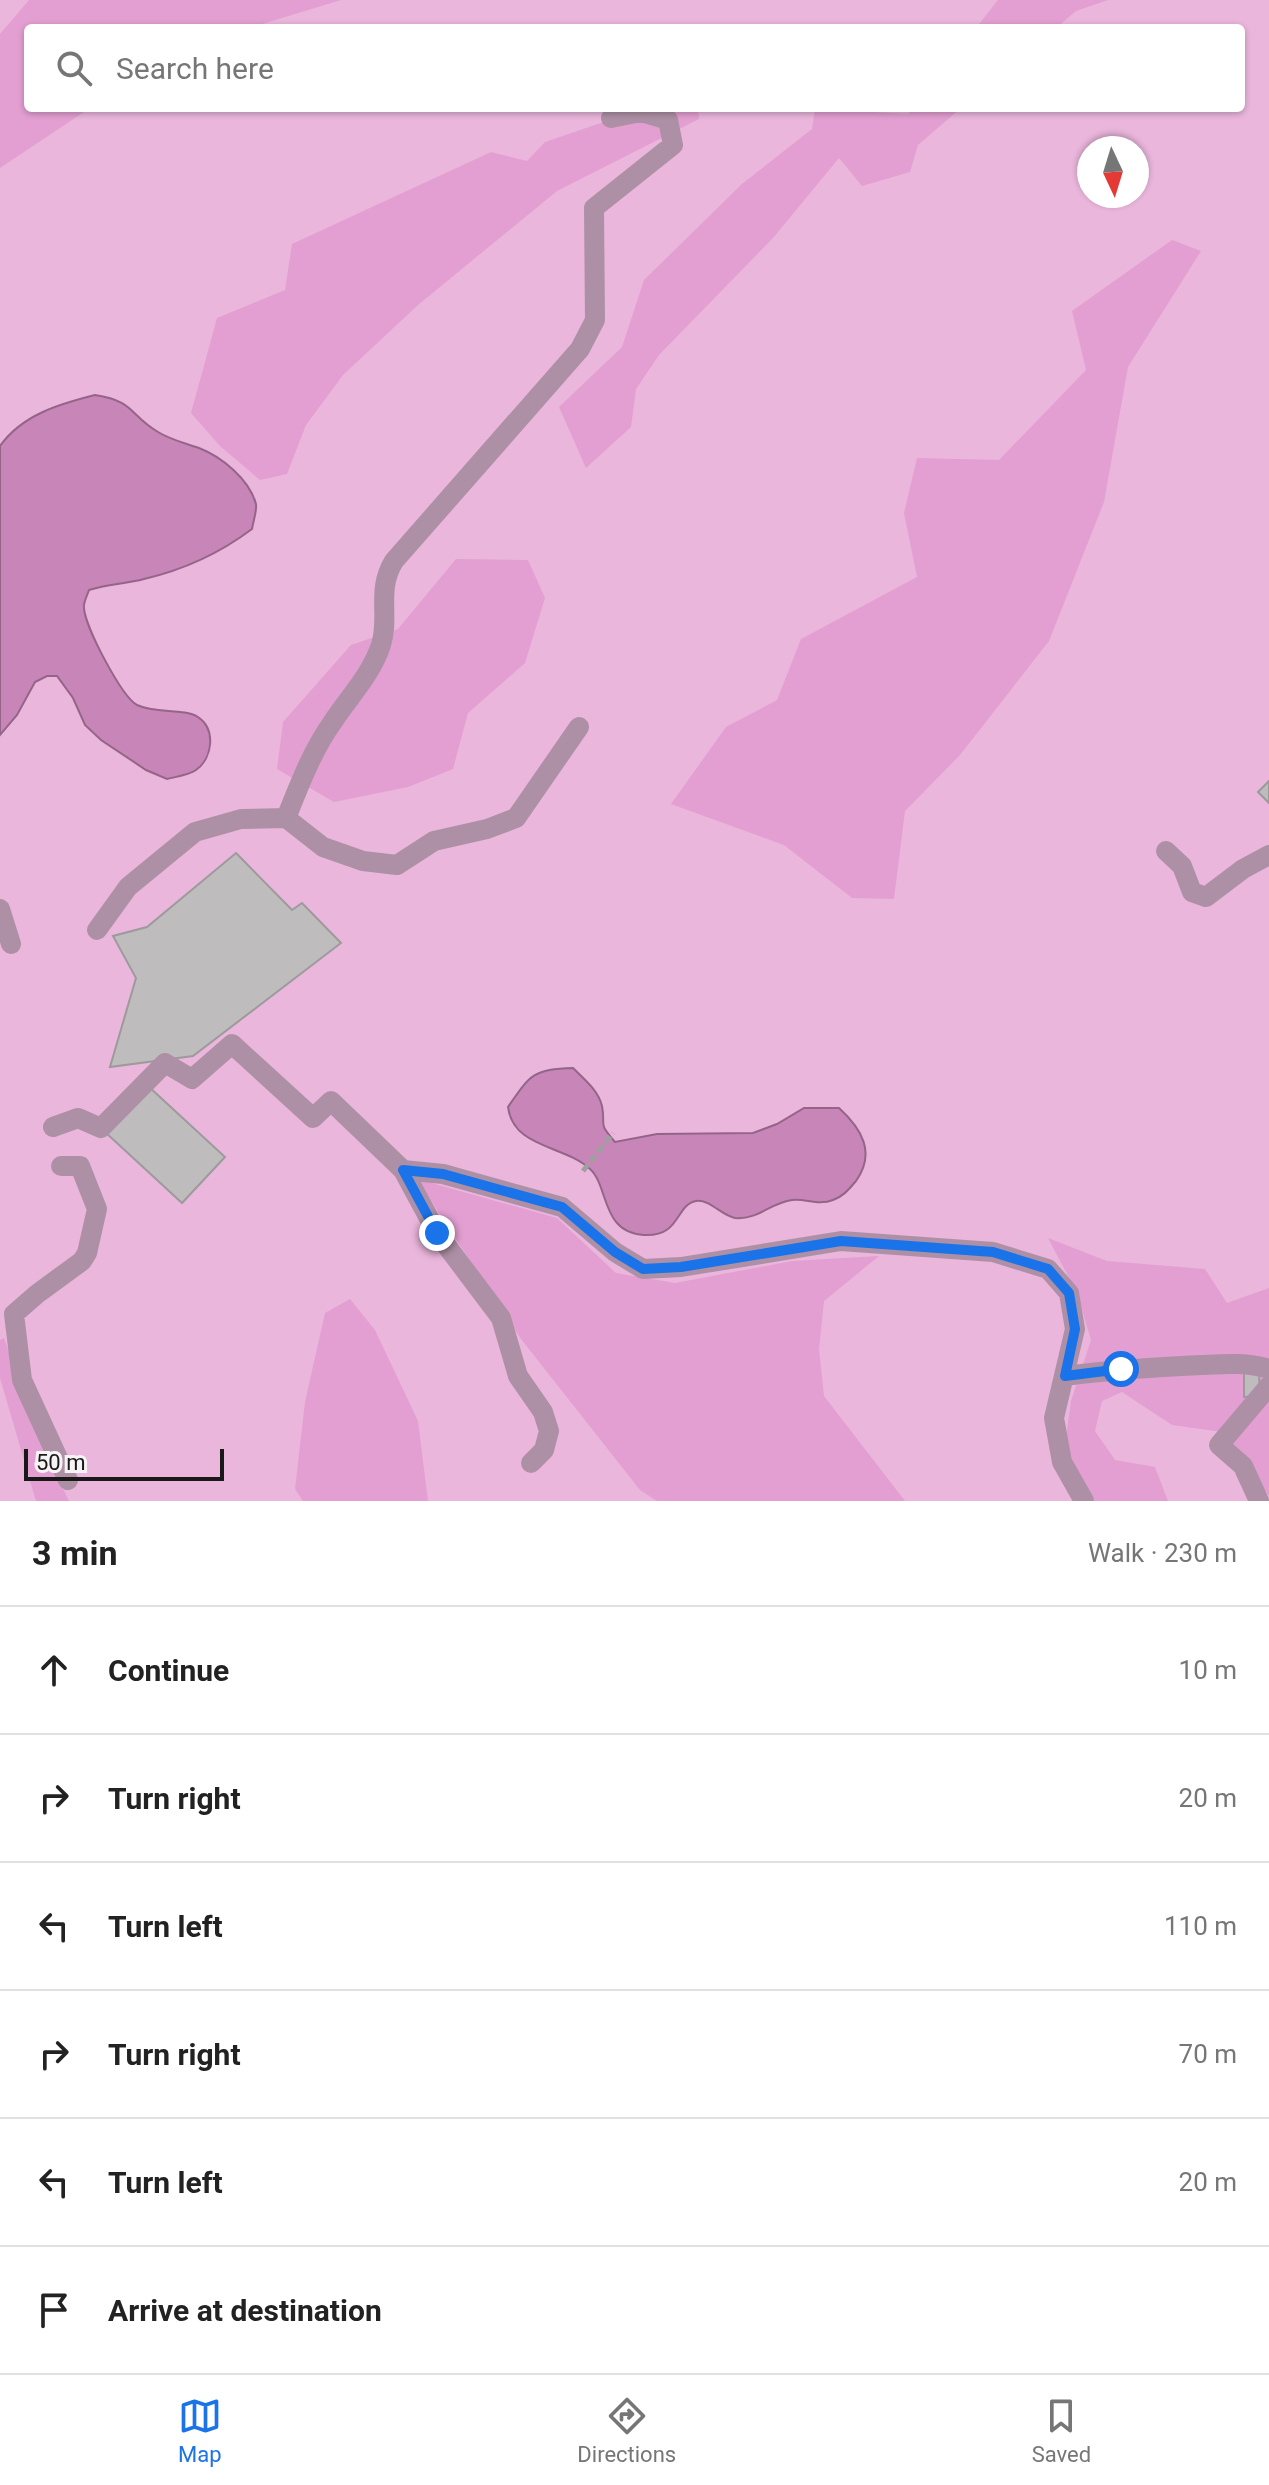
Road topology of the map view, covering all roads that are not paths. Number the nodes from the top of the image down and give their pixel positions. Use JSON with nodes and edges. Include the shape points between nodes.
{"nodes":[{"id":1,"x":611,"y":118,"type":"dead end"},
{"id":2,"x":579,"y":727,"type":"dead end"},
{"id":3,"x":286,"y":818,"type":"junction"},
{"id":4,"x":1166,"y":851,"type":"dead end"},
{"id":5,"x":1269,"y":855,"type":"edge"},
{"id":6,"x":0,"y":909,"type":"edge"},
{"id":7,"x":97,"y":930,"type":"dead end"},
{"id":8,"x":11,"y":944,"type":"dead end"},
{"id":9,"x":53,"y":1127,"type":"dead end"},
{"id":10,"x":61,"y":1166,"type":"dead end"},
{"id":11,"x":403,"y":1170,"type":"junction"},
{"id":12,"x":1269,"y":1369,"type":"edge"},
{"id":13,"x":1065,"y":1376,"type":"junction"},
{"id":14,"x":1269,"y":1386,"type":"edge"},
{"id":15,"x":531,"y":1463,"type":"dead end"},
{"id":16,"x":68,"y":1480,"type":"dead end"},
{"id":17,"x":1084,"y":1501,"type":"edge"},
{"id":18,"x":1259,"y":1501,"type":"edge"}],
"edges":[{"from":1,"to":3,"type":"lane","via":[[641,112],[668,120],[673,145],[594,208],[595,320],[580,349],[394,561],[384,582],[381,643],[365,680],[330,725]]},
{"from":2,"to":3,"type":"lane","via":[[516,818],[434,841],[397,865],[363,861],[323,847]]},
{"from":3,"to":7,"type":"lane","via":[[241,819],[195,832],[128,887]]},
{"from":4,"to":5,"type":"lane","via":[[1182,866],[1192,892],[1206,897]]},
{"from":6,"to":8,"type":"lane"},
{"from":9,"to":11,"type":"lane","via":[[78,1118],[101,1128],[165,1063],[192,1079],[232,1044],[313,1118],[331,1101]]},
{"from":10,"to":16,"type":"lane","via":[[80,1166],[97,1209],[87,1253],[14,1314],[22,1380]]},
{"from":11,"to":13,"type":"lane","via":[[443,1174],[562,1207],[643,1269],[841,1241],[993,1252],[1048,1269],[1069,1293],[1075,1329]]},
{"from":11,"to":15,"type":"lane","via":[[437,1233],[501,1318],[518,1376],[543,1412],[549,1431],[544,1450]]},
{"from":12,"to":13,"type":"lane","via":[[1192,1365]]},
{"from":13,"to":17,"type":"lane","via":[[1054,1418],[1062,1462]]},
{"from":14,"to":18,"type":"lane","via":[[1219,1445],[1243,1466]]}]}
